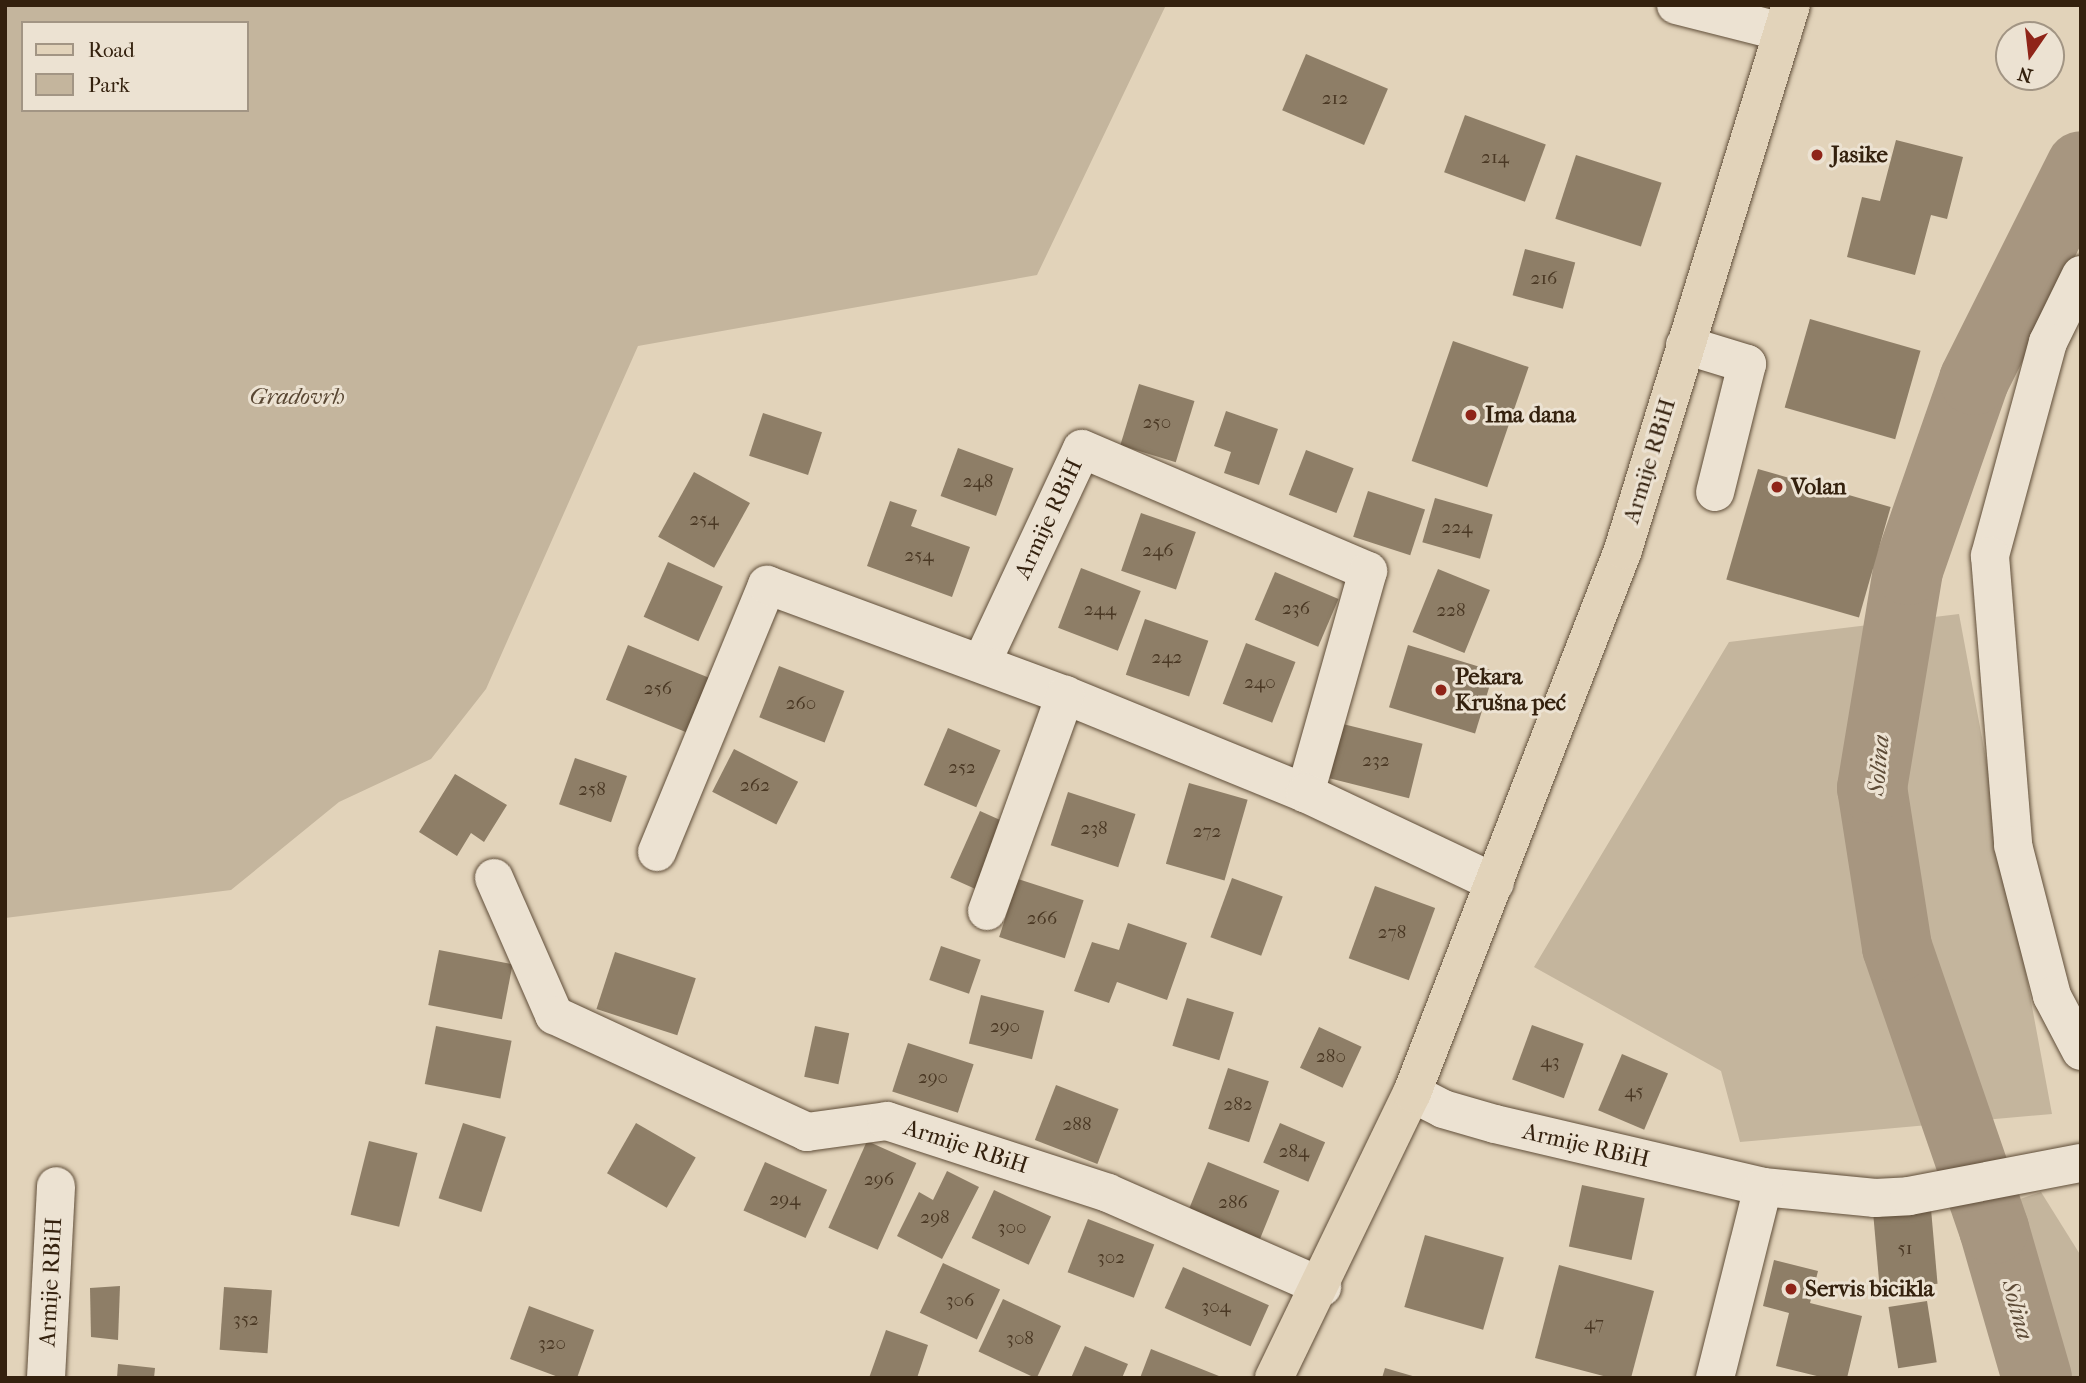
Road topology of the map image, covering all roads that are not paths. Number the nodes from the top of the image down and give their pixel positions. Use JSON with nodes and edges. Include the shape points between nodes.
{"nodes":[{"id":1,"x":1676,"y":5,"type":"edge"},
{"id":2,"x":1787,"y":19,"type":"edge"},
{"id":3,"x":2081,"y":275,"type":"edge"},
{"id":4,"x":1685,"y":345,"type":"junction"},
{"id":5,"x":1715,"y":492,"type":"dead end"},
{"id":6,"x":982,"y":662,"type":"junction"},
{"id":7,"x":1065,"y":695,"type":"junction"},
{"id":8,"x":1305,"y":793,"type":"junction"},
{"id":9,"x":657,"y":852,"type":"dead end"},
{"id":10,"x":494,"y":878,"type":"dead end"},
{"id":11,"x":1495,"y":883,"type":"junction"},
{"id":12,"x":986,"y":911,"type":"dead end"},
{"id":13,"x":2081,"y":1051,"type":"edge"},
{"id":14,"x":1412,"y":1093,"type":"junction"},
{"id":15,"x":2070,"y":1166,"type":"edge"},
{"id":16,"x":56,"y":1185,"type":"dead end"},
{"id":17,"x":1763,"y":1187,"type":"junction"},
{"id":18,"x":1322,"y":1287,"type":"junction"},
{"id":19,"x":46,"y":1378,"type":"edge"},
{"id":20,"x":1274,"y":1378,"type":"edge"},
{"id":21,"x":1715,"y":1378,"type":"edge"}],
"edges":[{"from":1,"to":2,"type":"street","name":"Armije RBiH"},
{"from":2,"to":4,"type":"main road","name":"Armije RBiH"},
{"from":3,"to":13,"type":"street","via":[[2048,342],[1990,556],[2013,845],[2052,996]]},
{"from":4,"to":5,"type":"street","via":[[1747,363]]},
{"from":4,"to":11,"type":"main road","name":"Armije RBiH","via":[[1623,550]]},
{"from":6,"to":7,"type":"street"},
{"from":6,"to":8,"type":"street","name":"Armije RBiH","via":[[1082,449],[1368,571]]},
{"from":6,"to":9,"type":"street","via":[[767,585]]},
{"from":7,"to":8,"type":"street"},
{"from":7,"to":12,"type":"street"},
{"from":8,"to":11,"type":"street"},
{"from":10,"to":18,"type":"street","name":"Armije RBiH","via":[[554,1015],[807,1132],[887,1121],[1108,1193]]},
{"from":11,"to":14,"type":"main road","name":"Armije RBiH"},
{"from":14,"to":17,"type":"street","name":"Armije RBiH","via":[[1443,1109],[1495,1124]]},
{"from":14,"to":18,"type":"main road","name":"Armije RBiH"},
{"from":15,"to":17,"type":"street","name":"Armije RBiH","via":[[1874,1199]]},
{"from":16,"to":19,"type":"street","name":"Armije RBiH"},
{"from":17,"to":21,"type":"street"},
{"from":18,"to":20,"type":"main road","name":"Armije RBiH"}]}
